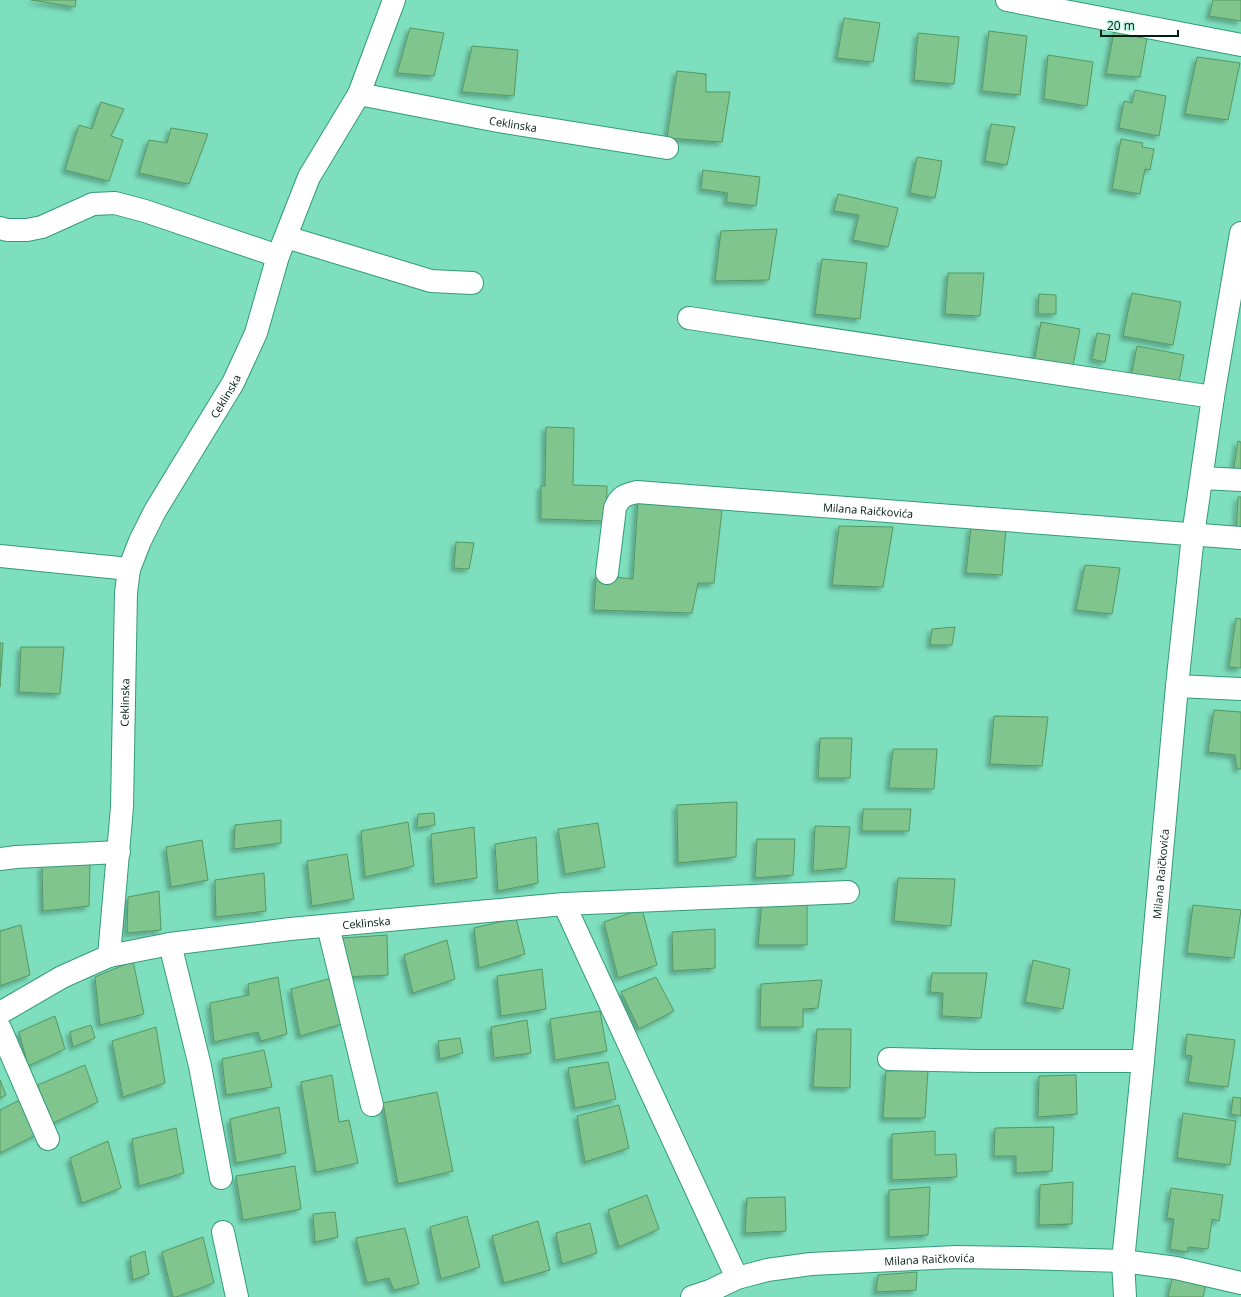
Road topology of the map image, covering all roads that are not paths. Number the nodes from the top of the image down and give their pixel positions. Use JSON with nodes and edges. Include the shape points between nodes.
{"nodes":[{"id":1,"x":394,"y":0,"type":"edge"},
{"id":2,"x":1007,"y":0,"type":"edge"},
{"id":3,"x":1241,"y":45,"type":"edge"},
{"id":4,"x":360,"y":94,"type":"junction"},
{"id":5,"x":667,"y":148,"type":"dead end"},
{"id":6,"x":0,"y":228,"type":"edge"},
{"id":7,"x":1241,"y":233,"type":"edge"},
{"id":8,"x":282,"y":246,"type":"junction"},
{"id":9,"x":472,"y":283,"type":"dead end"},
{"id":10,"x":689,"y":318,"type":"dead end"},
{"id":11,"x":1213,"y":398,"type":"junction"},
{"id":12,"x":1202,"y":478,"type":"junction"},
{"id":13,"x":1241,"y":480,"type":"edge"},
{"id":14,"x":1193,"y":535,"type":"junction"},
{"id":15,"x":1241,"y":538,"type":"edge"},
{"id":16,"x":0,"y":556,"type":"edge"},
{"id":17,"x":129,"y":569,"type":"junction"},
{"id":18,"x":607,"y":573,"type":"dead end"},
{"id":19,"x":1177,"y":686,"type":"junction"},
{"id":20,"x":1241,"y":688,"type":"edge"},
{"id":21,"x":119,"y":852,"type":"junction"},
{"id":22,"x":0,"y":859,"type":"edge"},
{"id":23,"x":848,"y":892,"type":"dead end"},
{"id":24,"x":564,"y":904,"type":"junction"},
{"id":25,"x":328,"y":926,"type":"junction"},
{"id":26,"x":170,"y":944,"type":"junction"},
{"id":27,"x":109,"y":956,"type":"junction"},
{"id":28,"x":0,"y":1013,"type":"edge"},
{"id":29,"x":0,"y":1028,"type":"edge"},
{"id":30,"x":889,"y":1059,"type":"dead end"},
{"id":31,"x":1143,"y":1061,"type":"junction"},
{"id":32,"x":372,"y":1105,"type":"dead end"},
{"id":33,"x":48,"y":1139,"type":"dead end"},
{"id":34,"x":221,"y":1178,"type":"dead end"},
{"id":35,"x":223,"y":1232,"type":"dead end"},
{"id":36,"x":1123,"y":1260,"type":"junction"},
{"id":37,"x":1241,"y":1283,"type":"edge"},
{"id":38,"x":729,"y":1287,"type":"edge"},
{"id":39,"x":237,"y":1297,"type":"edge"},
{"id":40,"x":692,"y":1297,"type":"edge"},
{"id":41,"x":1125,"y":1297,"type":"edge"}],
"edges":[{"from":1,"to":4,"type":"street","name":"Ceklinska"},
{"from":2,"to":3,"type":"street"},
{"from":4,"to":5,"type":"street","name":"Ceklinska","via":[[498,121]]},
{"from":4,"to":8,"type":"street","name":"Ceklinska","via":[[309,177]]},
{"from":6,"to":8,"type":"street","via":[[21,230],[42,227],[93,204],[115,203]]},
{"from":7,"to":11,"type":"street","name":"Milana Raičkovića"},
{"from":8,"to":9,"type":"street","via":[[431,281]]},
{"from":8,"to":17,"type":"street","name":"Ceklinska","via":[[256,333],[233,383],[155,511]]},
{"from":10,"to":11,"type":"street"},
{"from":11,"to":12,"type":"street","name":"Milana Raičkovića"},
{"from":12,"to":13,"type":"street"},
{"from":12,"to":14,"type":"street","name":"Milana Raičkovića"},
{"from":14,"to":15,"type":"street","name":"Milana Raičkovića"},
{"from":14,"to":18,"type":"street","name":"Milana Raičkovića","via":[[637,492],[624,495],[615,508]]},
{"from":14,"to":19,"type":"street","name":"Milana Raičkovića"},
{"from":16,"to":17,"type":"street"},
{"from":17,"to":21,"type":"street","name":"Ceklinska","via":[[126,593]]},
{"from":19,"to":20,"type":"street"},
{"from":19,"to":31,"type":"street","name":"Milana Raičkovića"},
{"from":21,"to":22,"type":"street"},
{"from":21,"to":27,"type":"street","name":"Ceklinska"},
{"from":23,"to":24,"type":"street","name":"Ceklinska"},
{"from":24,"to":25,"type":"street","name":"Ceklinska"},
{"from":24,"to":38,"type":"street"},
{"from":25,"to":26,"type":"street","name":"Ceklinska"},
{"from":25,"to":32,"type":"street"},
{"from":26,"to":27,"type":"street","name":"Ceklinska"},
{"from":26,"to":34,"type":"street","via":[[200,1066]]},
{"from":27,"to":28,"type":"street","name":"Ceklinska","via":[[62,977]]},
{"from":29,"to":33,"type":"street"},
{"from":30,"to":31,"type":"street"},
{"from":31,"to":36,"type":"street","name":"Milana Raičkovića"},
{"from":35,"to":39,"type":"street"},
{"from":36,"to":37,"type":"street","name":"Milana Raičkovića","via":[[1176,1268]]},
{"from":36,"to":38,"type":"street","name":"Milana Raičkovića","via":[[956,1257],[851,1261],[768,1270]]},
{"from":36,"to":41,"type":"street","name":"Milana Raičkovića"},
{"from":38,"to":40,"type":"street","name":"Milana Raičkovića"}]}
